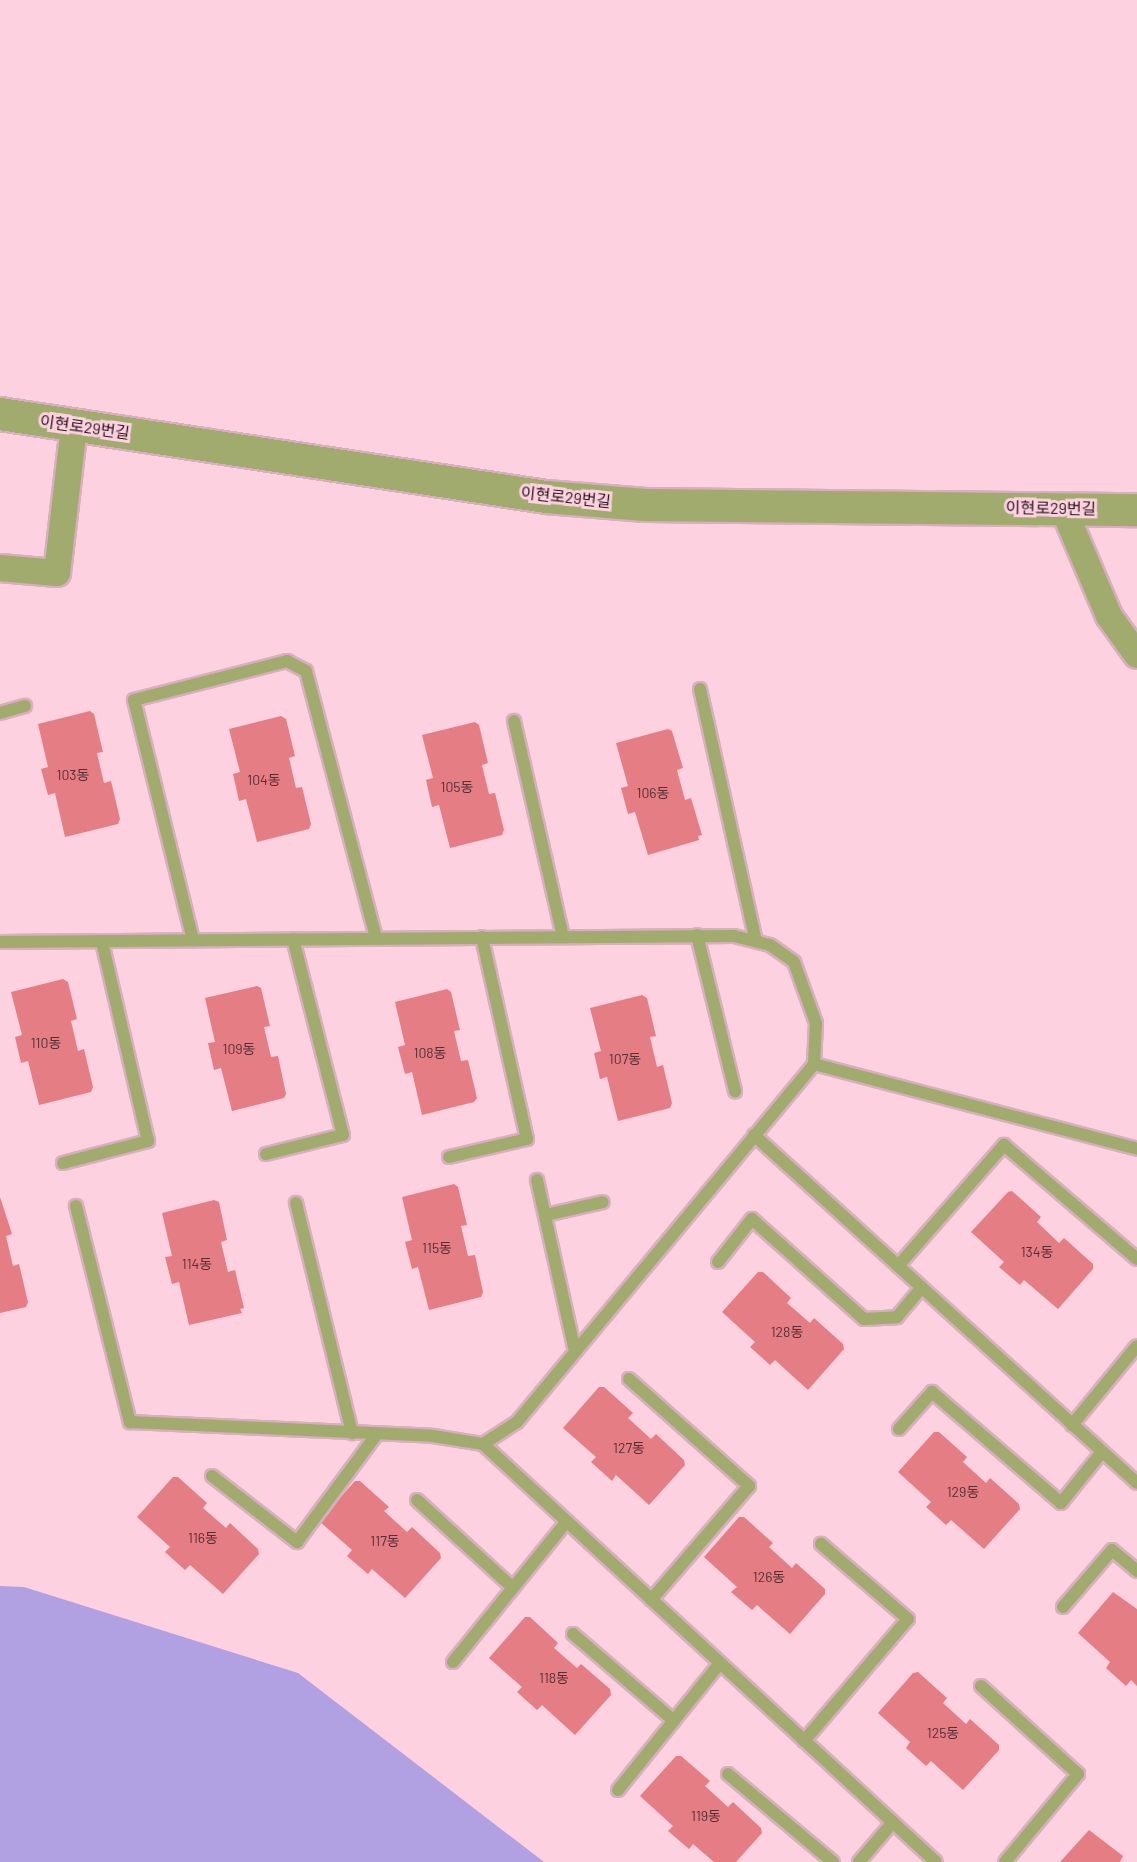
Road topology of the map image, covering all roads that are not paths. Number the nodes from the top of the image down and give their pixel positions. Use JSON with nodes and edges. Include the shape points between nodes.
{"nodes":[{"id":1,"x":0,"y":414,"type":"edge"},
{"id":2,"x":74,"y":426,"type":"junction"},
{"id":3,"x":1063,"y":508,"type":"junction"},
{"id":4,"x":1137,"y":510,"type":"edge"},
{"id":5,"x":0,"y":568,"type":"edge"},
{"id":6,"x":1137,"y":655,"type":"edge"},
{"id":7,"x":700,"y":689,"type":"dead end"},
{"id":8,"x":25,"y":706,"type":"dead end"},
{"id":9,"x":0,"y":713,"type":"edge"},
{"id":10,"x":514,"y":721,"type":"dead end"},
{"id":11,"x":697,"y":935,"type":"junction"},
{"id":12,"x":563,"y":936,"type":"junction"},
{"id":13,"x":482,"y":937,"type":"junction"},
{"id":14,"x":376,"y":938,"type":"junction"},
{"id":15,"x":293,"y":939,"type":"junction"},
{"id":16,"x":193,"y":940,"type":"junction"},
{"id":17,"x":102,"y":941,"type":"junction"},
{"id":18,"x":756,"y":941,"type":"junction"},
{"id":19,"x":0,"y":942,"type":"edge"},
{"id":20,"x":814,"y":1064,"type":"junction"},
{"id":21,"x":735,"y":1092,"type":"dead end"},
{"id":22,"x":754,"y":1135,"type":"junction"},
{"id":23,"x":1137,"y":1149,"type":"edge"},
{"id":24,"x":266,"y":1154,"type":"dead end"},
{"id":25,"x":449,"y":1157,"type":"dead end"},
{"id":26,"x":63,"y":1163,"type":"dead end"},
{"id":27,"x":537,"y":1180,"type":"dead end"},
{"id":28,"x":603,"y":1202,"type":"dead end"},
{"id":29,"x":296,"y":1203,"type":"dead end"},
{"id":30,"x":76,"y":1206,"type":"dead end"},
{"id":31,"x":546,"y":1215,"type":"junction"},
{"id":32,"x":1137,"y":1259,"type":"edge"},
{"id":33,"x":718,"y":1262,"type":"dead end"},
{"id":34,"x":898,"y":1266,"type":"junction"},
{"id":35,"x":921,"y":1287,"type":"junction"},
{"id":36,"x":1137,"y":1346,"type":"edge"},
{"id":37,"x":574,"y":1351,"type":"junction"},
{"id":38,"x":629,"y":1379,"type":"dead end"},
{"id":39,"x":1072,"y":1425,"type":"junction"},
{"id":40,"x":899,"y":1429,"type":"dead end"},
{"id":41,"x":352,"y":1433,"type":"junction"},
{"id":42,"x":376,"y":1434,"type":"junction"},
{"id":43,"x":483,"y":1444,"type":"junction"},
{"id":44,"x":1102,"y":1452,"type":"junction"},
{"id":45,"x":212,"y":1476,"type":"dead end"},
{"id":46,"x":1137,"y":1484,"type":"edge"},
{"id":47,"x":417,"y":1500,"type":"dead end"},
{"id":48,"x":567,"y":1521,"type":"junction"},
{"id":49,"x":821,"y":1544,"type":"dead end"},
{"id":50,"x":1137,"y":1571,"type":"edge"},
{"id":51,"x":513,"y":1588,"type":"junction"},
{"id":52,"x":651,"y":1600,"type":"junction"},
{"id":53,"x":1063,"y":1607,"type":"dead end"},
{"id":54,"x":573,"y":1634,"type":"dead end"},
{"id":55,"x":453,"y":1662,"type":"dead end"},
{"id":56,"x":720,"y":1663,"type":"junction"},
{"id":57,"x":981,"y":1686,"type":"dead end"},
{"id":58,"x":674,"y":1721,"type":"junction"},
{"id":59,"x":804,"y":1741,"type":"junction"},
{"id":60,"x":728,"y":1774,"type":"dead end"},
{"id":61,"x":618,"y":1790,"type":"dead end"},
{"id":62,"x":893,"y":1822,"type":"junction"},
{"id":63,"x":833,"y":1862,"type":"edge"},
{"id":64,"x":859,"y":1862,"type":"edge"},
{"id":65,"x":936,"y":1862,"type":"edge"},
{"id":66,"x":1005,"y":1862,"type":"edge"}],
"edges":[{"from":1,"to":2,"type":"street","name":"이현로29번길"},
{"from":2,"to":3,"type":"street","name":"이현로29번길","via":[[262,451],[546,497],[646,505]]},
{"from":2,"to":5,"type":"street","via":[[57,573]]},
{"from":3,"to":4,"type":"street","name":"이현로29번길"},
{"from":3,"to":6,"type":"street","via":[[1109,616]]},
{"from":7,"to":18,"type":"lane"},
{"from":8,"to":9,"type":"lane"},
{"from":10,"to":12,"type":"lane"},
{"from":11,"to":12,"type":"lane"},
{"from":11,"to":18,"type":"lane"},
{"from":11,"to":21,"type":"lane"},
{"from":12,"to":13,"type":"lane"},
{"from":13,"to":14,"type":"lane"},
{"from":13,"to":25,"type":"lane","via":[[527,1139]]},
{"from":14,"to":15,"type":"lane"},
{"from":14,"to":16,"type":"lane","via":[[306,671],[286,661],[134,700]]},
{"from":15,"to":16,"type":"lane"},
{"from":15,"to":24,"type":"lane","via":[[343,1135]]},
{"from":16,"to":17,"type":"lane"},
{"from":17,"to":19,"type":"lane"},
{"from":17,"to":26,"type":"lane","via":[[148,1142]]},
{"from":18,"to":20,"type":"lane","via":[[770,945],[794,962],[816,1023]]},
{"from":20,"to":22,"type":"lane"},
{"from":20,"to":23,"type":"lane"},
{"from":22,"to":34,"type":"lane"},
{"from":22,"to":37,"type":"lane"},
{"from":27,"to":31,"type":"lane"},
{"from":28,"to":31,"type":"lane"},
{"from":29,"to":41,"type":"lane"},
{"from":30,"to":41,"type":"lane","via":[[129,1422]]},
{"from":31,"to":37,"type":"lane"},
{"from":32,"to":34,"type":"lane","via":[[1004,1145]]},
{"from":33,"to":35,"type":"lane","via":[[752,1219],[864,1319],[897,1317]]},
{"from":34,"to":35,"type":"lane"},
{"from":35,"to":39,"type":"lane"},
{"from":36,"to":39,"type":"lane"},
{"from":37,"to":43,"type":"lane","via":[[517,1422]]},
{"from":38,"to":52,"type":"lane","via":[[749,1486]]},
{"from":39,"to":44,"type":"lane"},
{"from":40,"to":44,"type":"lane","via":[[932,1392],[1061,1503]]},
{"from":41,"to":42,"type":"lane"},
{"from":42,"to":43,"type":"lane","via":[[433,1436]]},
{"from":42,"to":45,"type":"lane","via":[[297,1542]]},
{"from":43,"to":48,"type":"lane"},
{"from":44,"to":46,"type":"lane"},
{"from":47,"to":51,"type":"lane"},
{"from":48,"to":51,"type":"lane"},
{"from":48,"to":52,"type":"lane"},
{"from":49,"to":59,"type":"lane","via":[[908,1619]]},
{"from":50,"to":53,"type":"lane","via":[[1112,1550]]},
{"from":51,"to":55,"type":"lane"},
{"from":52,"to":56,"type":"lane"},
{"from":54,"to":58,"type":"lane"},
{"from":56,"to":58,"type":"lane"},
{"from":56,"to":59,"type":"lane"},
{"from":57,"to":66,"type":"lane","via":[[1078,1774]]},
{"from":58,"to":61,"type":"lane"},
{"from":59,"to":62,"type":"lane"},
{"from":60,"to":63,"type":"lane"},
{"from":62,"to":64,"type":"lane"},
{"from":62,"to":65,"type":"lane"}]}
